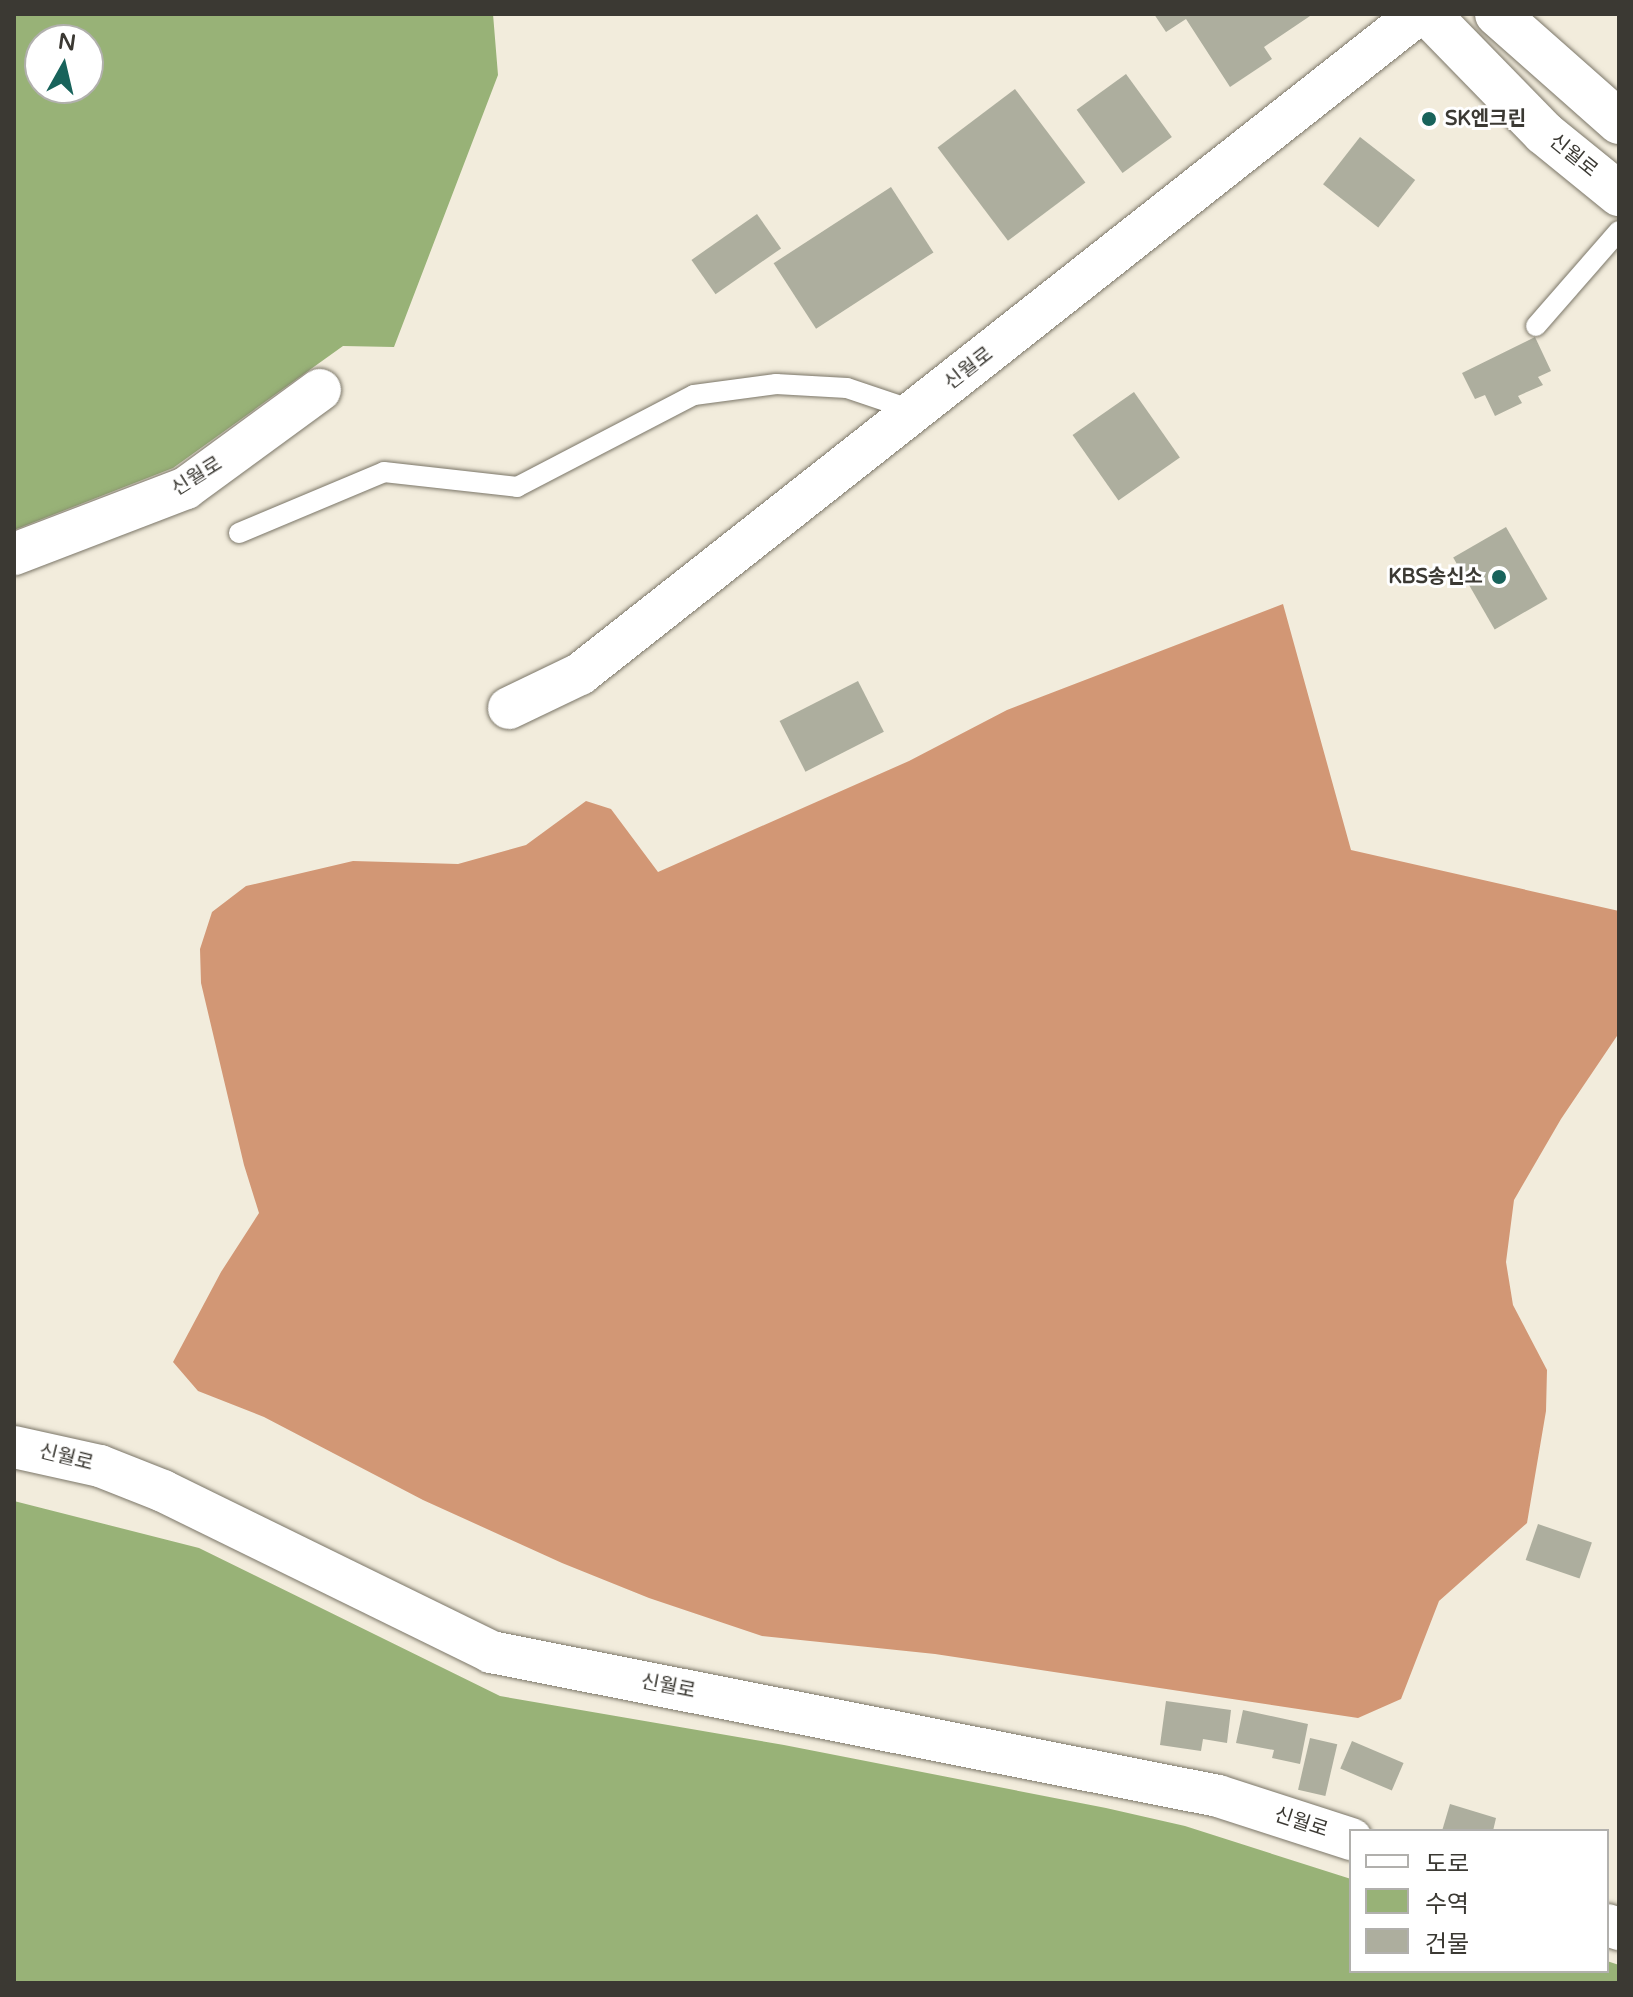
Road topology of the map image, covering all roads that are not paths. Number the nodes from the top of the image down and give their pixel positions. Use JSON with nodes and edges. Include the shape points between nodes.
{"nodes":[{"id":1,"x":1418,"y":14,"type":"edge"},
{"id":2,"x":1428,"y":14,"type":"edge"},
{"id":3,"x":1497,"y":14,"type":"edge"},
{"id":4,"x":1619,"y":122,"type":"edge"},
{"id":5,"x":1619,"y":194,"type":"edge"},
{"id":6,"x":1619,"y":231,"type":"edge"},
{"id":7,"x":1536,"y":326,"type":"dead end"},
{"id":8,"x":320,"y":390,"type":"dead end"},
{"id":9,"x":915,"y":411,"type":"junction"},
{"id":10,"x":239,"y":533,"type":"dead end"},
{"id":11,"x":14,"y":554,"type":"edge"},
{"id":12,"x":509,"y":708,"type":"dead end"},
{"id":13,"x":14,"y":1447,"type":"edge"},
{"id":14,"x":1349,"y":1838,"type":"edge"}],
"edges":[{"from":1,"to":9,"type":"street","name":"신월로"},
{"from":2,"to":5,"type":"street","name":"신월로","via":[[1544,133]]},
{"from":3,"to":4,"type":"street"},
{"from":6,"to":7,"type":"lane"},
{"from":8,"to":11,"type":"street","name":"신월로","via":[[186,488]]},
{"from":9,"to":10,"type":"lane","via":[[847,388],[776,384],[694,395],[517,487],[384,472]]},
{"from":9,"to":12,"type":"street","name":"신월로","via":[[580,674]]},
{"from":13,"to":14,"type":"street","name":"신월로","via":[[100,1466],[163,1491],[491,1652],[1218,1796]]}]}
